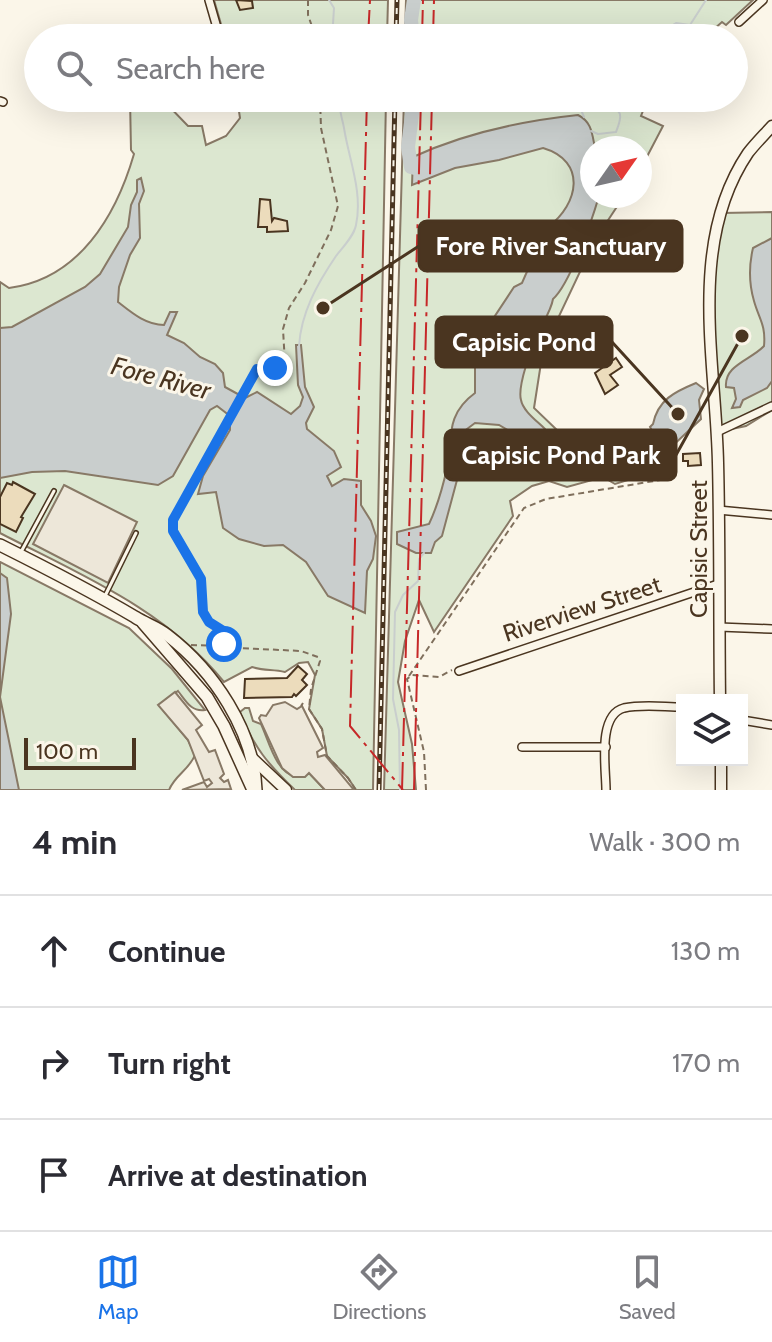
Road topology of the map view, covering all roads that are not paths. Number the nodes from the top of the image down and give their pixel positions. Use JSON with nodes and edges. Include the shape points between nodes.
{"nodes":[{"id":1,"x":209,"y":0,"type":"edge"},
{"id":2,"x":763,"y":0,"type":"edge"},
{"id":3,"x":739,"y":22,"type":"dead end"},
{"id":4,"x":216,"y":24,"type":"edge"},
{"id":5,"x":772,"y":126,"type":"edge"},
{"id":6,"x":772,"y":406,"type":"edge"},
{"id":7,"x":717,"y":432,"type":"junction"},
{"id":8,"x":54,"y":491,"type":"dead end"},
{"id":9,"x":718,"y":510,"type":"junction"},
{"id":10,"x":772,"y":515,"type":"edge"},
{"id":11,"x":136,"y":533,"type":"dead end"},
{"id":12,"x":0,"y":545,"type":"edge"},
{"id":13,"x":20,"y":555,"type":"junction"},
{"id":14,"x":718,"y":584,"type":"junction"},
{"id":15,"x":104,"y":598,"type":"junction"},
{"id":16,"x":140,"y":620,"type":"junction"},
{"id":17,"x":719,"y":627,"type":"junction"},
{"id":18,"x":772,"y":629,"type":"edge"},
{"id":19,"x":161,"y":642,"type":"junction"},
{"id":20,"x":459,"y":671,"type":"road end"},
{"id":21,"x":720,"y":694,"type":"edge"},
{"id":22,"x":676,"y":707,"type":"edge"},
{"id":23,"x":748,"y":721,"type":"edge"},
{"id":24,"x":772,"y":725,"type":"edge"},
{"id":25,"x":522,"y":747,"type":"dead end"},
{"id":26,"x":606,"y":747,"type":"junction"},
{"id":27,"x":253,"y":759,"type":"junction"},
{"id":28,"x":721,"y":766,"type":"edge"},
{"id":29,"x":255,"y":773,"type":"junction"},
{"id":30,"x":255,"y":790,"type":"edge"},
{"id":31,"x":277,"y":790,"type":"edge"},
{"id":32,"x":286,"y":790,"type":"edge"},
{"id":33,"x":606,"y":790,"type":"edge"},
{"id":34,"x":721,"y":790,"type":"edge"}],
"edges":[{"from":1,"to":4,"type":"street"},
{"from":2,"to":3,"type":"street"},
{"from":5,"to":7,"type":"street","name":"Capisic Street","via":[[748,153],[732,183],[714,244],[710,308]]},
{"from":6,"to":7,"type":"street"},
{"from":7,"to":9,"type":"street","name":"Capisic Street"},
{"from":8,"to":13,"type":"lane"},
{"from":9,"to":10,"type":"street"},
{"from":9,"to":14,"type":"street","name":"Capisic Street"},
{"from":11,"to":15,"type":"lane"},
{"from":12,"to":13,"type":"main road"},
{"from":13,"to":15,"type":"main road"},
{"from":14,"to":17,"type":"street","name":"Capisic Street"},
{"from":14,"to":20,"type":"street","name":"Riverview Street"},
{"from":15,"to":16,"type":"main road"},
{"from":16,"to":19,"type":"main road"},
{"from":16,"to":27,"type":"main road","via":[[166,634],[205,672],[228,704]]},
{"from":17,"to":18,"type":"street"},
{"from":17,"to":21,"type":"street","name":"Capisic Street"},
{"from":19,"to":29,"type":"main road","via":[[211,693]]},
{"from":19,"to":30,"type":"main road","via":[[207,697]]},
{"from":22,"to":26,"type":"street","via":[[619,710],[608,722]]},
{"from":23,"to":24,"type":"street"},
{"from":25,"to":26,"type":"street"},
{"from":26,"to":33,"type":"street"},
{"from":27,"to":29,"type":"main road"},
{"from":27,"to":32,"type":"street"},
{"from":28,"to":34,"type":"street"},
{"from":29,"to":30,"type":"main road"},
{"from":29,"to":31,"type":"street"}]}
